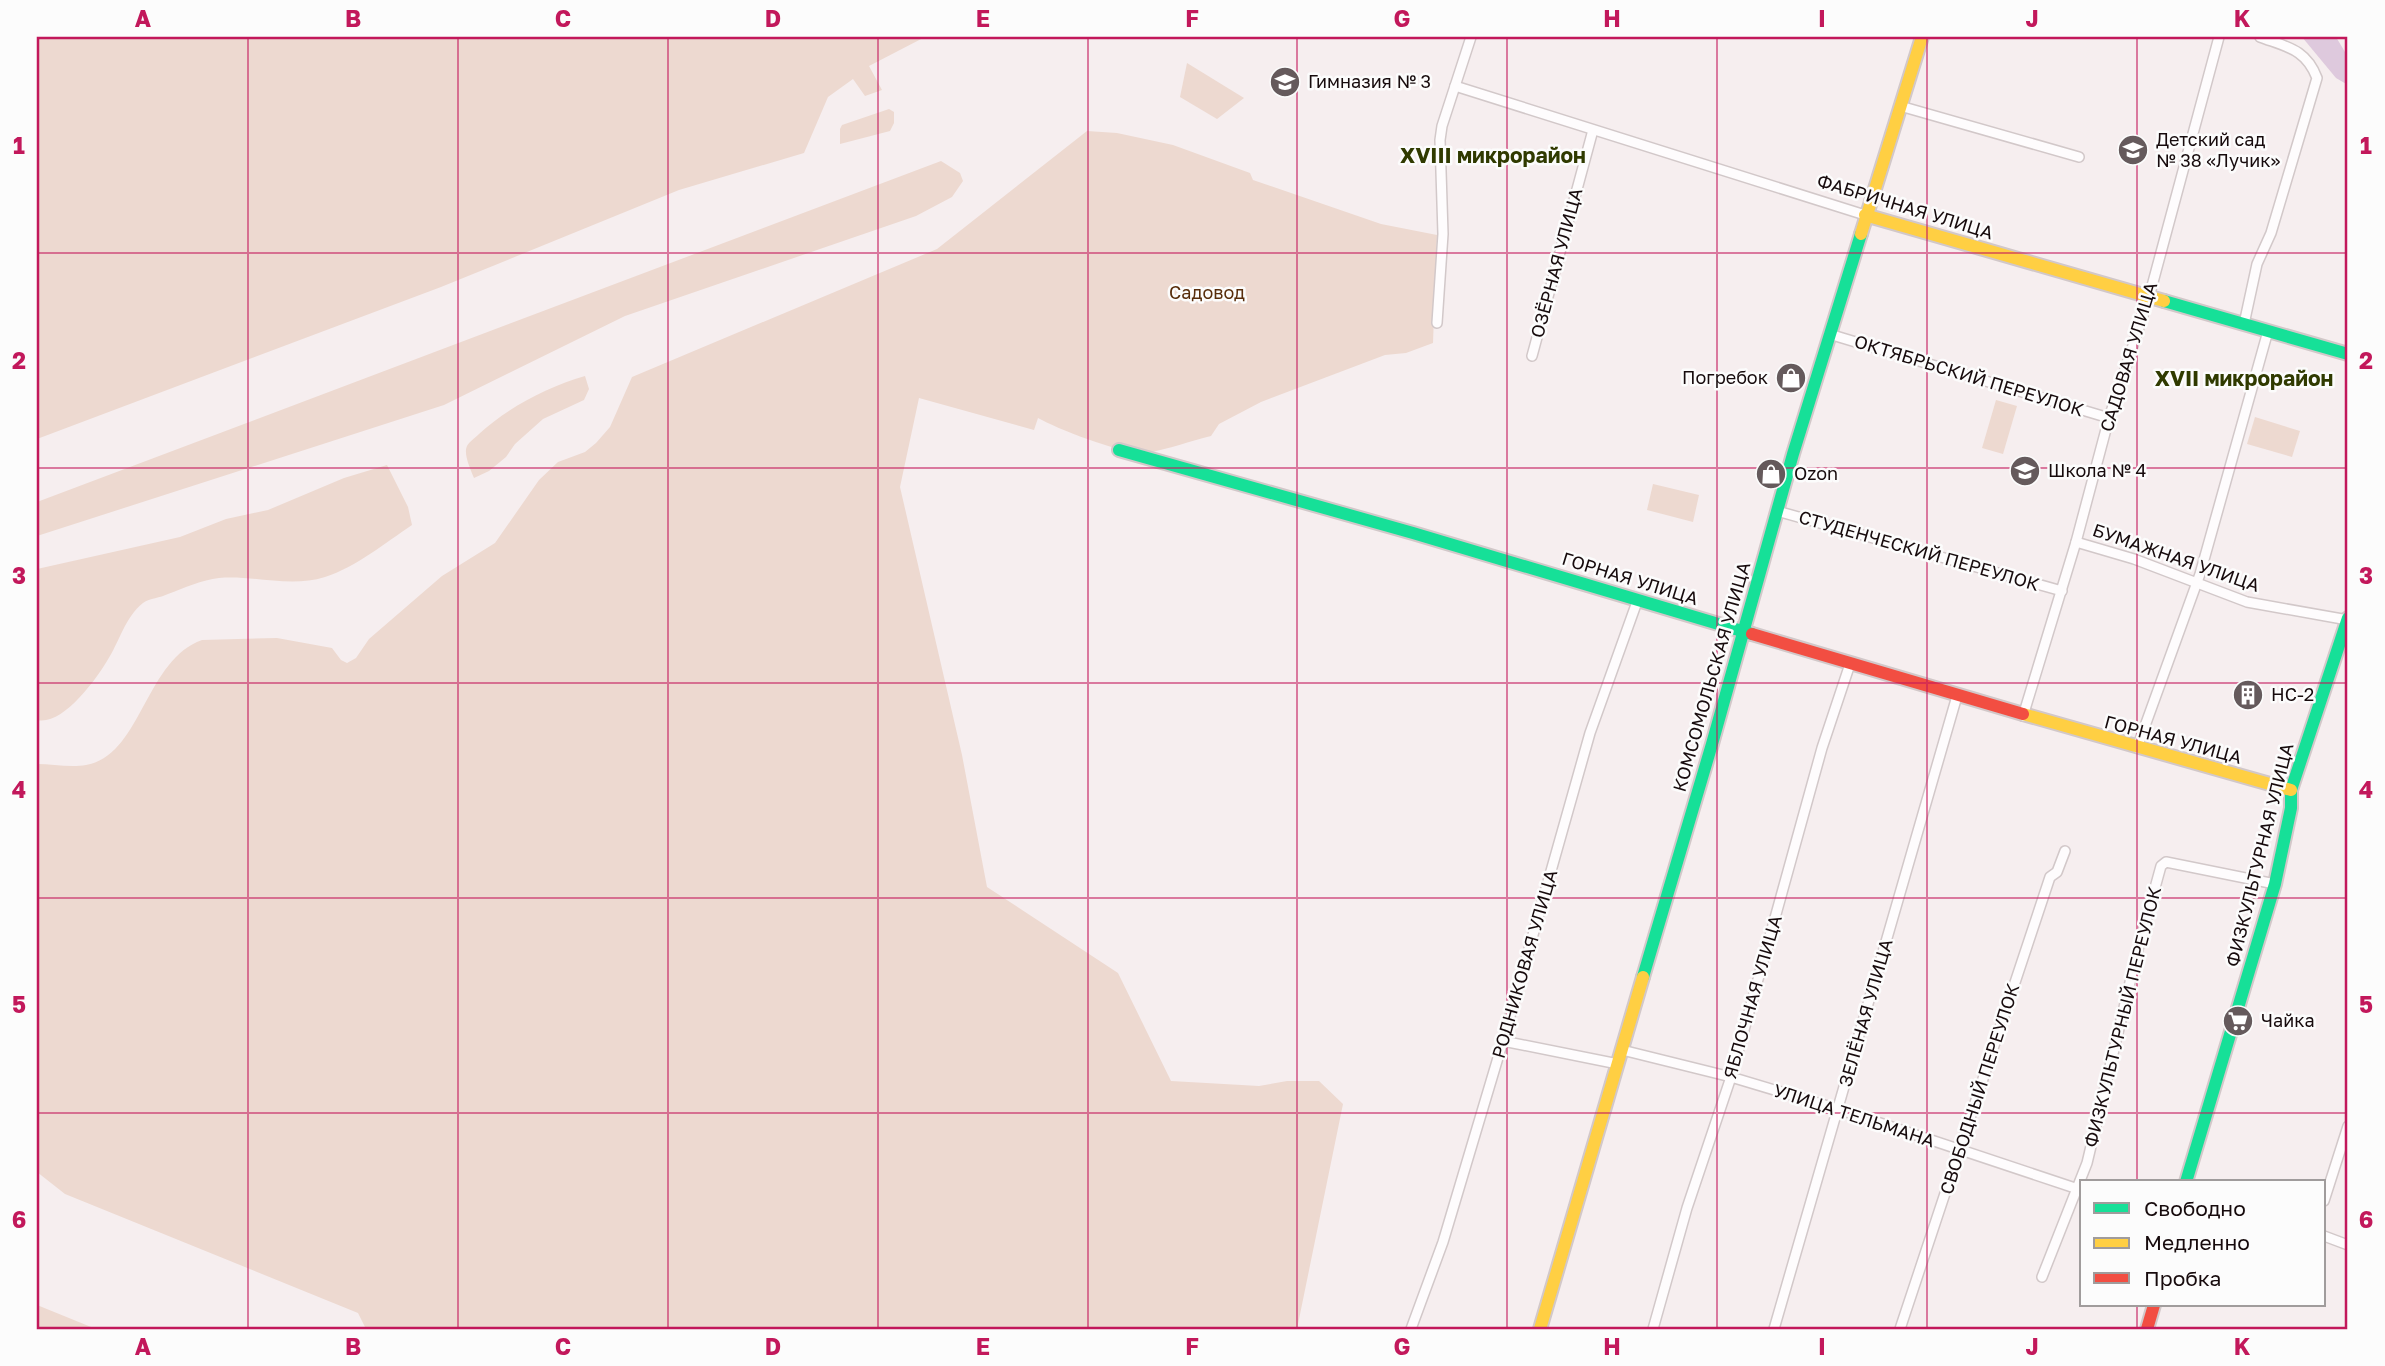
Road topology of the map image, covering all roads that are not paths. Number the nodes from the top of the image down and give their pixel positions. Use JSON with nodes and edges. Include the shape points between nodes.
{"nodes":[{"id":1,"x":1471,"y":37,"type":"edge"},
{"id":2,"x":1922,"y":37,"type":"edge"},
{"id":3,"x":2219,"y":37,"type":"edge"},
{"id":4,"x":2260,"y":37,"type":"edge"},
{"id":5,"x":1455,"y":86,"type":"junction"},
{"id":6,"x":1900,"y":106,"type":"junction"},
{"id":7,"x":1593,"y":130,"type":"junction"},
{"id":8,"x":2079,"y":157,"type":"dead end"},
{"id":9,"x":1865,"y":215,"type":"junction"},
{"id":10,"x":2149,"y":297,"type":"junction"},
{"id":11,"x":1437,"y":323,"type":"dead end"},
{"id":12,"x":2244,"y":324,"type":"junction"},
{"id":13,"x":2268,"y":331,"type":"junction"},
{"id":14,"x":1829,"y":334,"type":"junction"},
{"id":15,"x":2348,"y":354,"type":"edge"},
{"id":16,"x":1532,"y":356,"type":"dead end"},
{"id":17,"x":2109,"y":418,"type":"junction"},
{"id":18,"x":1119,"y":450,"type":"dead end"},
{"id":19,"x":1777,"y":511,"type":"junction"},
{"id":20,"x":2076,"y":542,"type":"junction"},
{"id":21,"x":2197,"y":583,"type":"junction"},
{"id":22,"x":2062,"y":591,"type":"junction"},
{"id":23,"x":1638,"y":599,"type":"junction"},
{"id":24,"x":2348,"y":620,"type":"edge"},
{"id":25,"x":1743,"y":632,"type":"junction"},
{"id":26,"x":1850,"y":664,"type":"junction"},
{"id":27,"x":1957,"y":696,"type":"junction"},
{"id":28,"x":2023,"y":716,"type":"junction"},
{"id":29,"x":2137,"y":748,"type":"junction"},
{"id":30,"x":2291,"y":790,"type":"junction"},
{"id":31,"x":2065,"y":852,"type":"dead end"},
{"id":32,"x":2275,"y":884,"type":"junction"},
{"id":33,"x":1503,"y":1041,"type":"junction"},
{"id":34,"x":1622,"y":1050,"type":"junction"},
{"id":35,"x":1618,"y":1064,"type":"junction"},
{"id":36,"x":1731,"y":1077,"type":"junction"},
{"id":37,"x":1838,"y":1109,"type":"junction"},
{"id":38,"x":2348,"y":1126,"type":"edge"},
{"id":39,"x":1961,"y":1150,"type":"junction"},
{"id":40,"x":2083,"y":1180,"type":"edge"},
{"id":41,"x":2187,"y":1180,"type":"edge"},
{"id":42,"x":2080,"y":1190,"type":"edge"},
{"id":43,"x":2326,"y":1194,"type":"edge"},
{"id":44,"x":2326,"y":1237,"type":"edge"},
{"id":45,"x":2348,"y":1245,"type":"edge"},
{"id":46,"x":2042,"y":1277,"type":"dead end"},
{"id":47,"x":2154,"y":1306,"type":"edge"},
{"id":48,"x":1411,"y":1329,"type":"edge"},
{"id":49,"x":1540,"y":1329,"type":"edge"},
{"id":50,"x":1653,"y":1329,"type":"edge"},
{"id":51,"x":1774,"y":1329,"type":"edge"},
{"id":52,"x":1900,"y":1329,"type":"edge"},
{"id":53,"x":2147,"y":1329,"type":"edge"}],
"edges":[{"from":1,"to":5,"type":"street"},
{"from":2,"to":6,"type":"street","name":"КОМСОМОЛЬСКАЯ УЛИЦА"},
{"from":3,"to":10,"type":"street","name":"САДОВАЯ УЛИЦА"},
{"from":4,"to":12,"type":"street","via":[[2298,51],[2311,63],[2317,78],[2272,233],[2257,264]]},
{"from":5,"to":7,"type":"street","name":"ФАБРИЧНАЯ УЛИЦА"},
{"from":5,"to":11,"type":"street","via":[[1440,140],[1443,234]]},
{"from":6,"to":8,"type":"street"},
{"from":6,"to":9,"type":"street","name":"КОМСОМОЛЬСКАЯ УЛИЦА"},
{"from":7,"to":9,"type":"street","name":"ФАБРИЧНАЯ УЛИЦА"},
{"from":7,"to":16,"type":"street","name":"ОЗЁРНАЯ УЛИЦА"},
{"from":9,"to":10,"type":"street","name":"ФАБРИЧНАЯ УЛИЦА"},
{"from":9,"to":14,"type":"street","name":"КОМСОМОЛЬСКАЯ УЛИЦА"},
{"from":10,"to":12,"type":"street","name":"ФАБРИЧНАЯ УЛИЦА"},
{"from":10,"to":17,"type":"street","name":"САДОВАЯ УЛИЦА"},
{"from":12,"to":13,"type":"street","name":"ФАБРИЧНАЯ УЛИЦА"},
{"from":13,"to":15,"type":"street","name":"ФАБРИЧНАЯ УЛИЦА"},
{"from":13,"to":21,"type":"street"},
{"from":14,"to":17,"type":"street","name":"ОКТЯБРЬСКИЙ ПЕРЕУЛОК"},
{"from":14,"to":19,"type":"street","name":"КОМСОМОЛЬСКАЯ УЛИЦА"},
{"from":17,"to":20,"type":"street","name":"САДОВАЯ УЛИЦА"},
{"from":18,"to":23,"type":"street","name":"ГОРНАЯ УЛИЦА"},
{"from":19,"to":22,"type":"street","name":"СТУДЕНЧЕСКИЙ ПЕРЕУЛОК"},
{"from":19,"to":25,"type":"street","name":"КОМСОМОЛЬСКАЯ УЛИЦА"},
{"from":20,"to":21,"type":"street","name":"БУМАЖНАЯ УЛИЦА"},
{"from":20,"to":22,"type":"street","name":"САДОВАЯ УЛИЦА"},
{"from":21,"to":24,"type":"street","name":"БУМАЖНАЯ УЛИЦА","via":[[2247,603]]},
{"from":21,"to":29,"type":"street"},
{"from":22,"to":28,"type":"street","name":"САДОВАЯ УЛИЦА"},
{"from":23,"to":25,"type":"street","name":"ГОРНАЯ УЛИЦА"},
{"from":23,"to":33,"type":"street","name":"РОДНИКОВАЯ УЛИЦА","via":[[1590,733]]},
{"from":24,"to":30,"type":"street","name":"ФИЗКУЛЬТУРНАЯ УЛИЦА"},
{"from":25,"to":26,"type":"street","name":"ГОРНАЯ УЛИЦА"},
{"from":25,"to":34,"type":"street","name":"КОМСОМОЛЬСКАЯ УЛИЦА"},
{"from":26,"to":27,"type":"street","name":"ГОРНАЯ УЛИЦА"},
{"from":26,"to":36,"type":"street","name":"ЯБЛОЧНАЯ УЛИЦА","via":[[1822,748]]},
{"from":27,"to":28,"type":"street","name":"ГОРНАЯ УЛИЦА"},
{"from":27,"to":37,"type":"street","name":"ЗЕЛЁНАЯ УЛИЦА"},
{"from":28,"to":29,"type":"street","name":"ГОРНАЯ УЛИЦА"},
{"from":29,"to":30,"type":"street","name":"ГОРНАЯ УЛИЦА"},
{"from":30,"to":32,"type":"street","name":"ФИЗКУЛЬТУРНАЯ УЛИЦА"},
{"from":31,"to":39,"type":"street","name":"СВОБОДНЫЙ ПЕРЕУЛОК","via":[[2050,877]]},
{"from":32,"to":40,"type":"street","name":"ФИЗКУЛЬТУРНЫЙ ПЕРЕУЛОК","via":[[2166,862],[2161,866]]},
{"from":32,"to":41,"type":"street","name":"ФИЗКУЛЬТУРНАЯ УЛИЦА"},
{"from":33,"to":35,"type":"street"},
{"from":33,"to":48,"type":"street","name":"РОДНИКОВАЯ УЛИЦА","via":[[1443,1242]]},
{"from":34,"to":35,"type":"street","name":"КОМСОМОЛЬСКАЯ УЛИЦА"},
{"from":34,"to":36,"type":"street","name":"УЛИЦА ТЕЛЬМАНА"},
{"from":35,"to":49,"type":"street","name":"КОМСОМОЛЬСКАЯ УЛИЦА"},
{"from":36,"to":37,"type":"street","name":"УЛИЦА ТЕЛЬМАНА"},
{"from":36,"to":50,"type":"street","name":"ЯБЛОЧНАЯ УЛИЦА"},
{"from":37,"to":39,"type":"street","name":"УЛИЦА ТЕЛЬМАНА"},
{"from":37,"to":51,"type":"street","name":"ЗЕЛЁНАЯ УЛИЦА"},
{"from":38,"to":43,"type":"street"},
{"from":39,"to":42,"type":"street","name":"УЛИЦА ТЕЛЬМАНА"},
{"from":39,"to":52,"type":"street","name":"СВОБОДНЫЙ ПЕРЕУЛОК"},
{"from":42,"to":46,"type":"street","name":"ФИЗКУЛЬТУРНЫЙ ПЕРЕУЛОК"},
{"from":44,"to":45,"type":"street"},
{"from":47,"to":53,"type":"street"}]}
